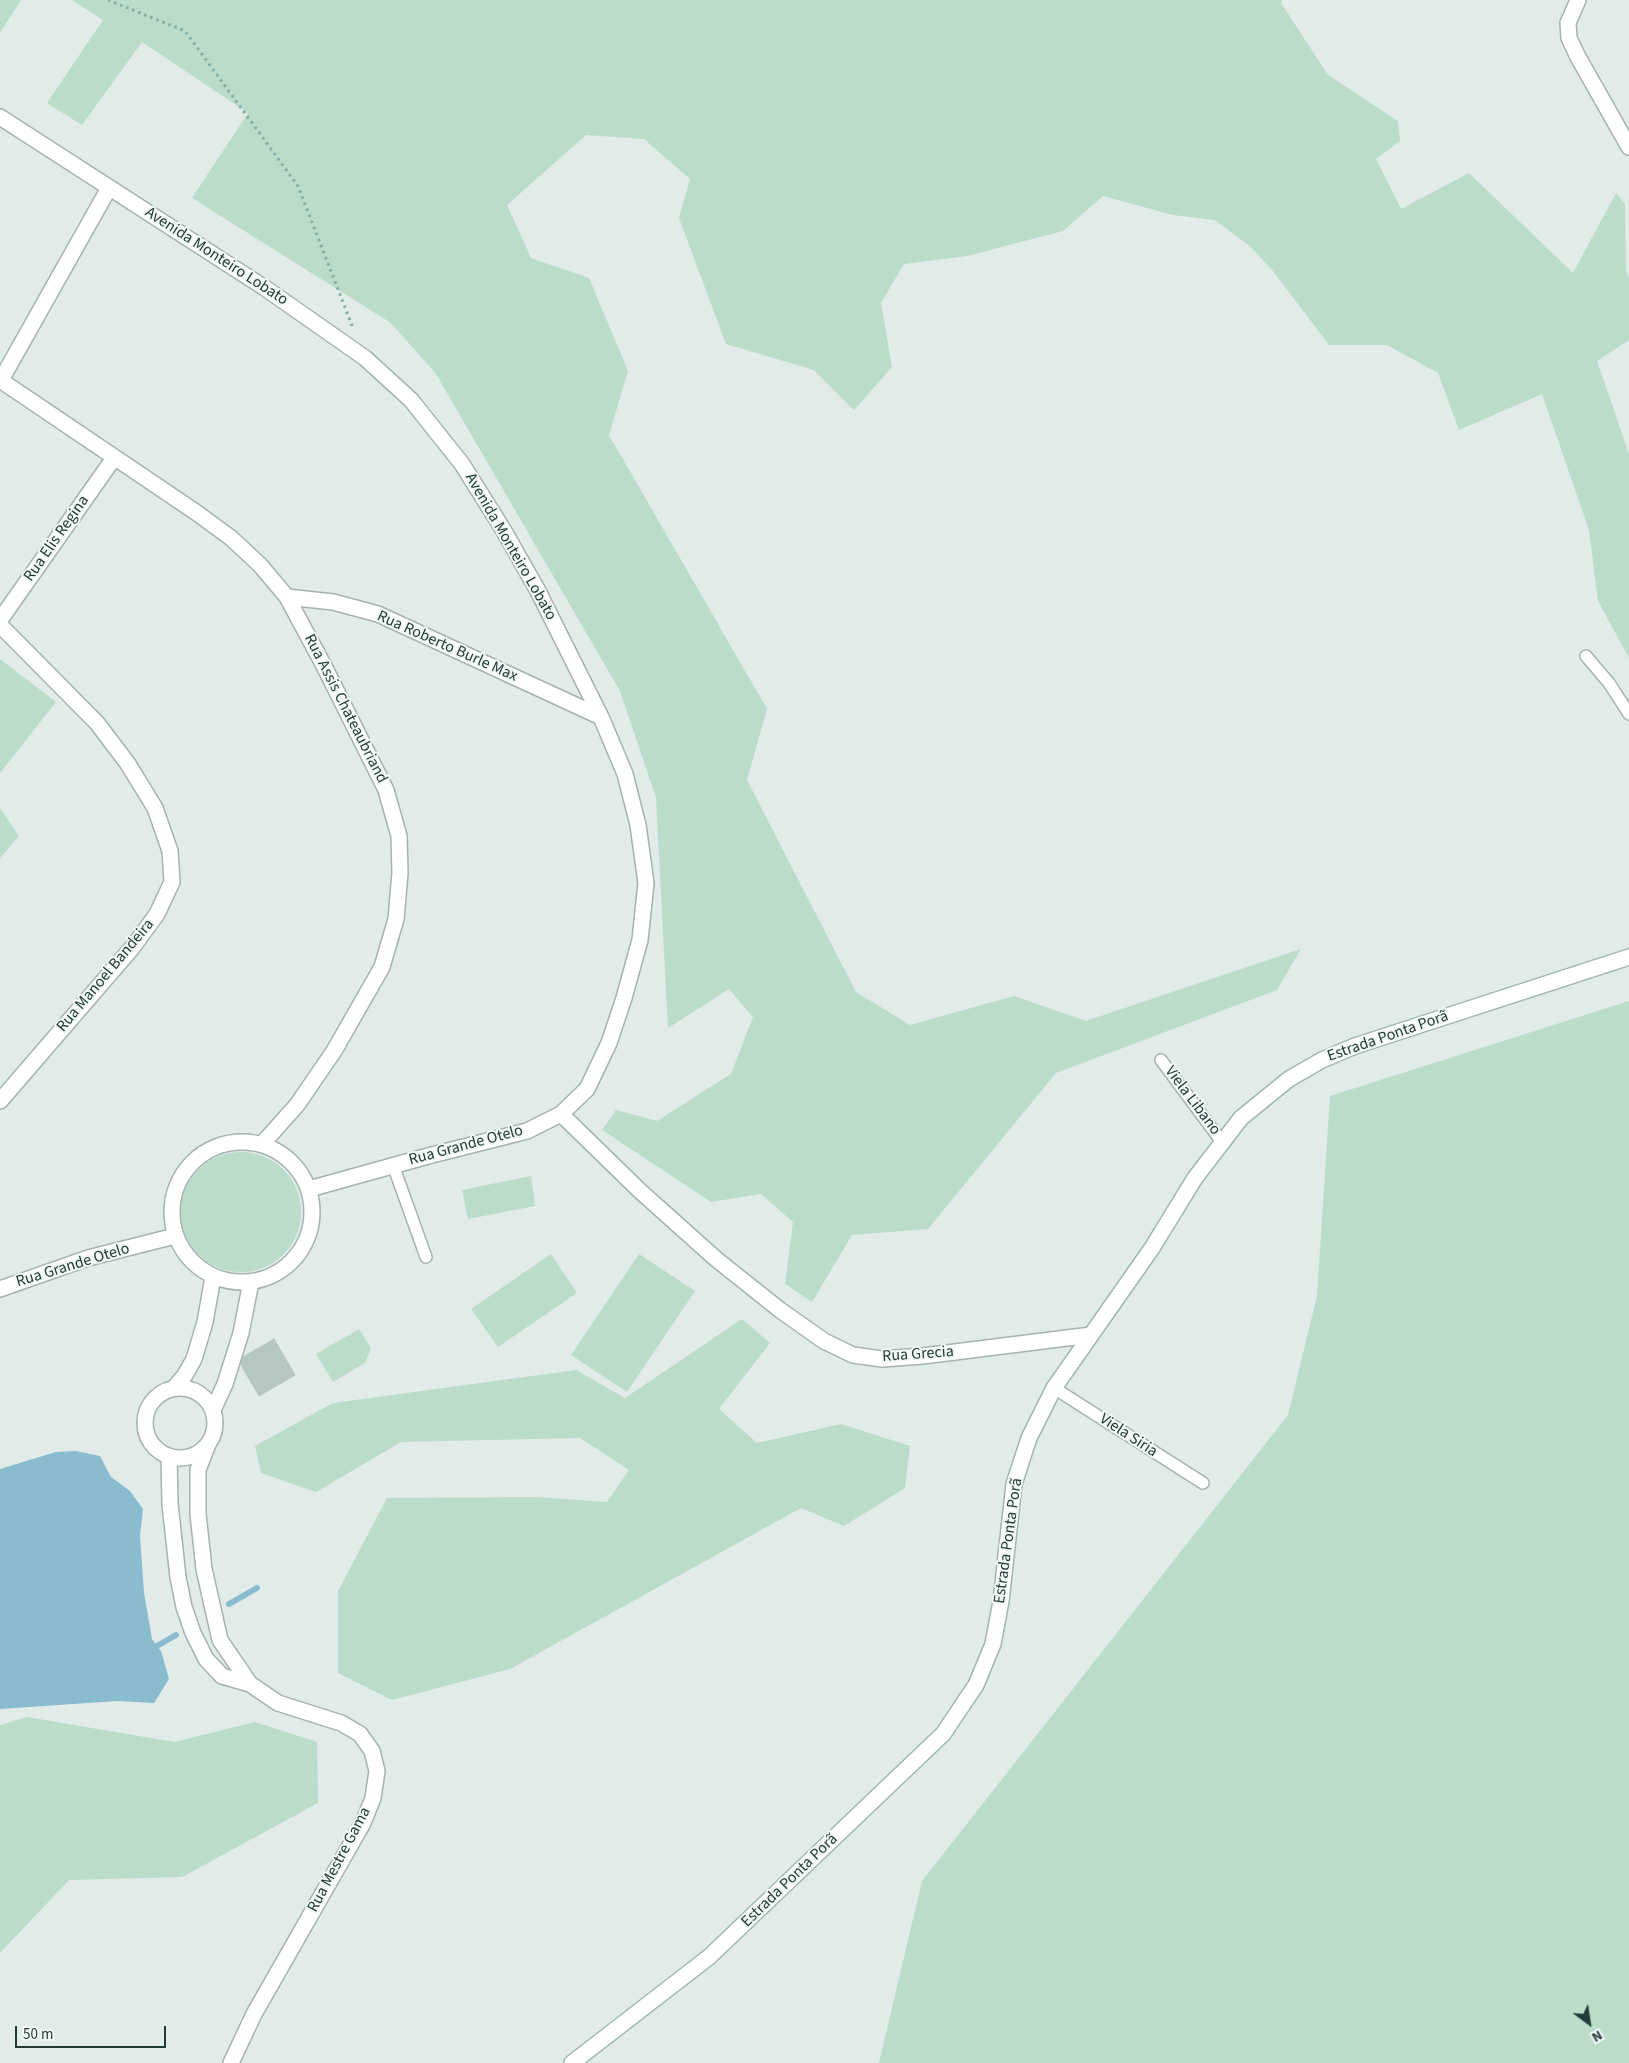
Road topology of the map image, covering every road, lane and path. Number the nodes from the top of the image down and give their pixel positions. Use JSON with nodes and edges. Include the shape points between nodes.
{"nodes":[{"id":1,"x":108,"y":0,"type":"edge"},
{"id":2,"x":1578,"y":0,"type":"edge"},
{"id":3,"x":0,"y":117,"type":"edge"},
{"id":4,"x":1629,"y":147,"type":"edge"},
{"id":5,"x":110,"y":188,"type":"junction"},
{"id":6,"x":354,"y":330,"type":"dead end"},
{"id":7,"x":0,"y":380,"type":"edge"},
{"id":8,"x":114,"y":458,"type":"junction"},
{"id":9,"x":287,"y":597,"type":"junction"},
{"id":10,"x":0,"y":620,"type":"edge"},
{"id":11,"x":0,"y":625,"type":"edge"},
{"id":12,"x":1586,"y":656,"type":"dead end"},
{"id":13,"x":1629,"y":714,"type":"edge"},
{"id":14,"x":601,"y":718,"type":"junction"},
{"id":15,"x":1629,"y":957,"type":"edge"},
{"id":16,"x":1161,"y":1060,"type":"dead end"},
{"id":17,"x":0,"y":1101,"type":"edge"},
{"id":18,"x":562,"y":1114,"type":"junction"},
{"id":19,"x":1222,"y":1142,"type":"junction"},
{"id":20,"x":262,"y":1144,"type":"junction"},
{"id":21,"x":393,"y":1165,"type":"junction"},
{"id":22,"x":309,"y":1189,"type":"junction"},
{"id":23,"x":175,"y":1236,"type":"junction"},
{"id":24,"x":426,"y":1257,"type":"dead end"},
{"id":25,"x":213,"y":1277,"type":"junction"},
{"id":26,"x":251,"y":1282,"type":"junction"},
{"id":27,"x":0,"y":1289,"type":"edge"},
{"id":28,"x":1091,"y":1335,"type":"junction"},
{"id":29,"x":174,"y":1388,"type":"junction"},
{"id":30,"x":1054,"y":1388,"type":"junction"},
{"id":31,"x":213,"y":1410,"type":"junction"},
{"id":32,"x":208,"y":1444,"type":"junction"},
{"id":33,"x":169,"y":1456,"type":"junction"},
{"id":34,"x":1203,"y":1483,"type":"dead end"},
{"id":35,"x":250,"y":1684,"type":"junction"},
{"id":36,"x":231,"y":2063,"type":"edge"},
{"id":37,"x":572,"y":2063,"type":"edge"}],
"edges":[{"from":1,"to":6,"type":"path","via":[[185,31],[298,186]]},
{"from":2,"to":4,"type":"street","via":[[1568,23],[1569,38]]},
{"from":3,"to":5,"type":"street","name":"Avenida Monteiro Lobato"},
{"from":5,"to":7,"type":"street"},
{"from":5,"to":14,"type":"street","name":"Avenida Monteiro Lobato","via":[[265,288],[365,358],[410,400],[462,464],[504,531],[538,591]]},
{"from":7,"to":8,"type":"street","name":"Rua Assis Chateaubriand"},
{"from":8,"to":9,"type":"street","name":"Rua Assis Chateaubriand","via":[[231,538]]},
{"from":8,"to":10,"type":"street","name":"Rua Elis Regina"},
{"from":9,"to":14,"type":"street","name":"Rua Roberto Burle Max","via":[[333,602],[378,614]]},
{"from":9,"to":20,"type":"street","name":"Rua Assis Chateaubriand","via":[[386,790],[399,836],[400,873],[396,919],[382,967],[298,1105]]},
{"from":11,"to":17,"type":"street","name":"Rua Manoel Bandeira","via":[[97,723],[128,764],[155,808],[170,851],[172,882],[157,914],[132,948]]},
{"from":12,"to":13,"type":"lane"},
{"from":14,"to":18,"type":"street","name":"Avenida Monteiro Lobato","via":[[625,774],[638,825],[646,883],[640,940],[609,1043],[588,1089]]},
{"from":15,"to":19,"type":"street","name":"Estrada Ponta Porã","via":[[1322,1060],[1289,1079],[1241,1118]]},
{"from":16,"to":19,"type":"lane","name":"Viela Libano"},
{"from":18,"to":21,"type":"street","name":"Rua Grande Otelo","via":[[527,1131]]},
{"from":18,"to":28,"type":"street","name":"Rua Grecia","via":[[640,1191],[716,1259],[780,1310],[824,1341],[852,1355],[882,1360]]},
{"from":19,"to":28,"type":"street","name":"Estrada Ponta Porã"},
{"from":20,"to":22,"type":"street","via":[[280,1152],[294,1165]]},
{"from":20,"to":23,"type":"street","via":[[240,1142],[218,1146],[199,1156],[184,1172],[174,1192],[171,1214]]},
{"from":21,"to":22,"type":"street","name":"Rua Grande Otelo"},
{"from":21,"to":24,"type":"lane"},
{"from":22,"to":26,"type":"street","via":[[312,1224],[304,1245],[291,1263],[273,1276]]},
{"from":23,"to":25,"type":"street","via":[[196,1267]]},
{"from":23,"to":27,"type":"street","name":"Rua Grande Otelo","via":[[88,1258]]},
{"from":25,"to":26,"type":"street","via":[[231,1282]]},
{"from":25,"to":29,"type":"street","via":[[194,1359]]},
{"from":26,"to":31,"type":"street","via":[[241,1333]]},
{"from":28,"to":30,"type":"street","name":"Estrada Ponta Porã"},
{"from":29,"to":31,"type":"street","via":[[198,1392]]},
{"from":29,"to":33,"type":"street","via":[[154,1400],[146,1418],[147,1434],[152,1444]]},
{"from":30,"to":34,"type":"lane","name":"Viela Siria"},
{"from":30,"to":37,"type":"street","name":"Estrada Ponta Porã","via":[[1029,1438],[1014,1484],[993,1644],[976,1685],[943,1734],[709,1957]]},
{"from":31,"to":32,"type":"street","via":[[216,1421]]},
{"from":32,"to":33,"type":"street","via":[[190,1456]]},
{"from":32,"to":35,"type":"street","name":"Rua Mestre Gama","via":[[198,1470],[198,1514],[204,1569],[220,1640]]},
{"from":33,"to":35,"type":"street","name":"Rua Mestre Gama","via":[[170,1504],[178,1577],[193,1634],[206,1659],[222,1676]]},
{"from":35,"to":36,"type":"street","name":"Rua Mestre Gama","via":[[278,1703],[341,1723],[360,1734],[372,1751],[377,1771],[373,1798],[363,1823],[254,2014]]}]}
